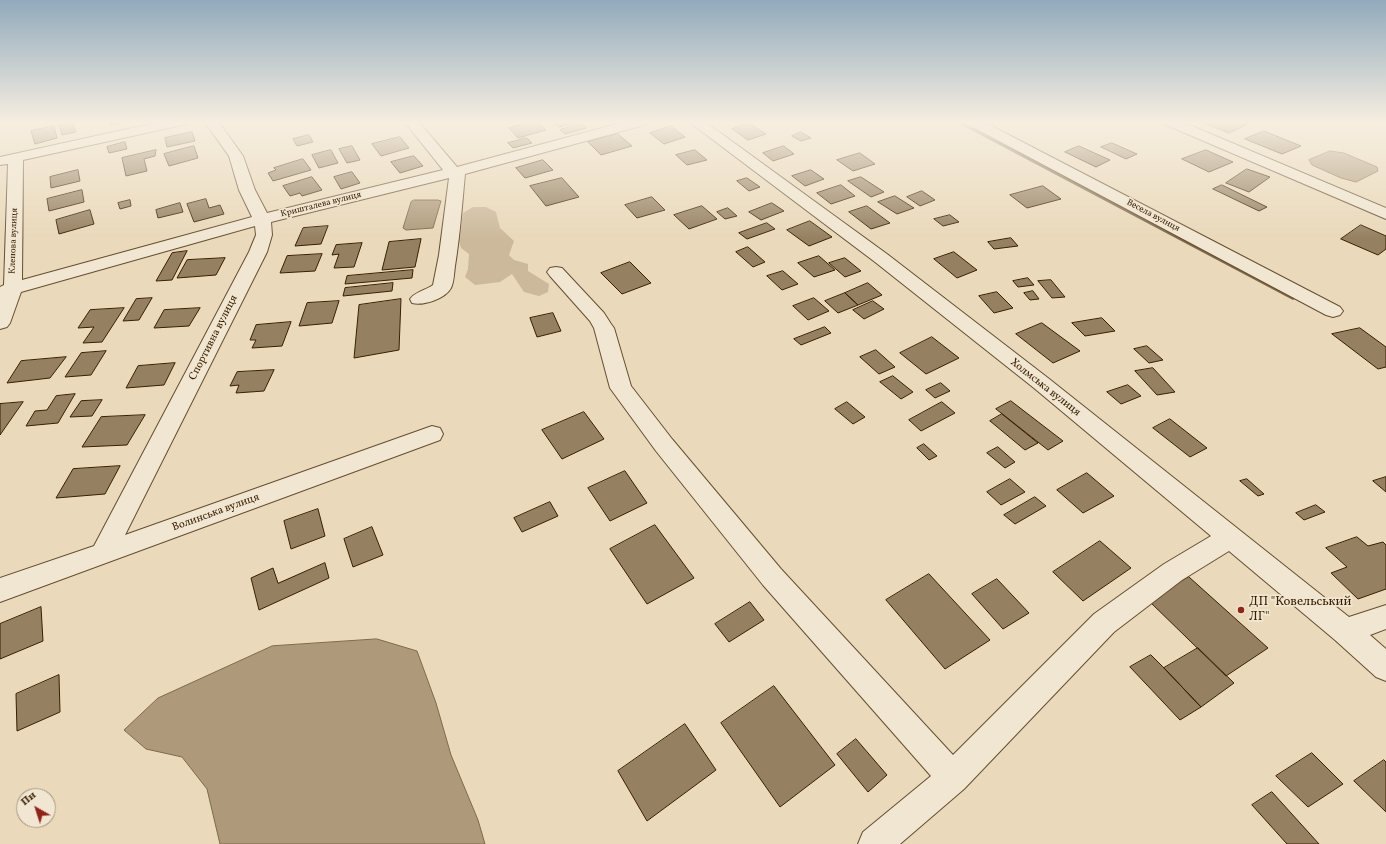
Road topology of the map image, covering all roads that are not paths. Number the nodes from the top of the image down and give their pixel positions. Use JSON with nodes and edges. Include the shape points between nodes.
{"nodes":[{"id":1,"x":8,"y":160,"type":"edge"},
{"id":2,"x":237,"y":160,"type":"edge"},
{"id":3,"x":446,"y":160,"type":"edge"},
{"id":4,"x":499,"y":160,"type":"edge"},
{"id":5,"x":748,"y":160,"type":"edge"},
{"id":6,"x":1047,"y":160,"type":"edge"},
{"id":7,"x":1261,"y":160,"type":"edge"},
{"id":8,"x":456,"y":172,"type":"junction"},
{"id":9,"x":1386,"y":214,"type":"edge"},
{"id":10,"x":262,"y":219,"type":"junction"},
{"id":11,"x":556,"y":272,"type":"dead end"},
{"id":12,"x":7,"y":292,"type":"edge"},
{"id":13,"x":419,"y":299,"type":"dead end"},
{"id":14,"x":1333,"y":311,"type":"dead end"},
{"id":15,"x":0,"y":323,"type":"edge"},
{"id":16,"x":432,"y":434,"type":"dead end"},
{"id":17,"x":1230,"y":537,"type":"junction"},
{"id":18,"x":103,"y":554,"type":"junction"},
{"id":19,"x":0,"y":590,"type":"edge"},
{"id":20,"x":1386,"y":617,"type":"edge"},
{"id":21,"x":1345,"y":631,"type":"junction"},
{"id":22,"x":1386,"y":667,"type":"edge"},
{"id":23,"x":953,"y":778,"type":"junction"},
{"id":24,"x":875,"y":844,"type":"edge"}],
"edges":[{"from":1,"to":12,"type":"street","name":"Кленова вулиця"},
{"from":2,"to":10,"type":"street","name":"Спортивна вулиця","via":[[247,190]]},
{"from":3,"to":8,"type":"street"},
{"from":4,"to":8,"type":"street","name":"Кришталева вулиця"},
{"from":5,"to":17,"type":"street","name":"Холмська вулиця","via":[[881,258],[1041,383]]},
{"from":6,"to":14,"type":"street","name":"Весела вулиця"},
{"from":7,"to":9,"type":"street"},
{"from":8,"to":10,"type":"street","name":"Кришталева вулиця"},
{"from":8,"to":13,"type":"street","via":[[448,255],[442,287]]},
{"from":10,"to":12,"type":"street","name":"Кришталева вулиця"},
{"from":10,"to":18,"type":"street","name":"Спортивна вулиця","via":[[264,235],[258,252]]},
{"from":11,"to":23,"type":"street","via":[[604,328],[621,388],[664,444],[772,577]]},
{"from":12,"to":15,"type":"street","name":"Кленова вулиця"},
{"from":16,"to":18,"type":"street","name":"Волинська вулиця"},
{"from":17,"to":21,"type":"street","name":"Холмська вулиця"},
{"from":17,"to":23,"type":"street","via":[[1173,572],[1104,623]]},
{"from":18,"to":19,"type":"street","name":"Волинська вулиця"},
{"from":20,"to":21,"type":"street"},
{"from":21,"to":22,"type":"street","name":"Холмська вулиця"},
{"from":23,"to":24,"type":"street"}]}
